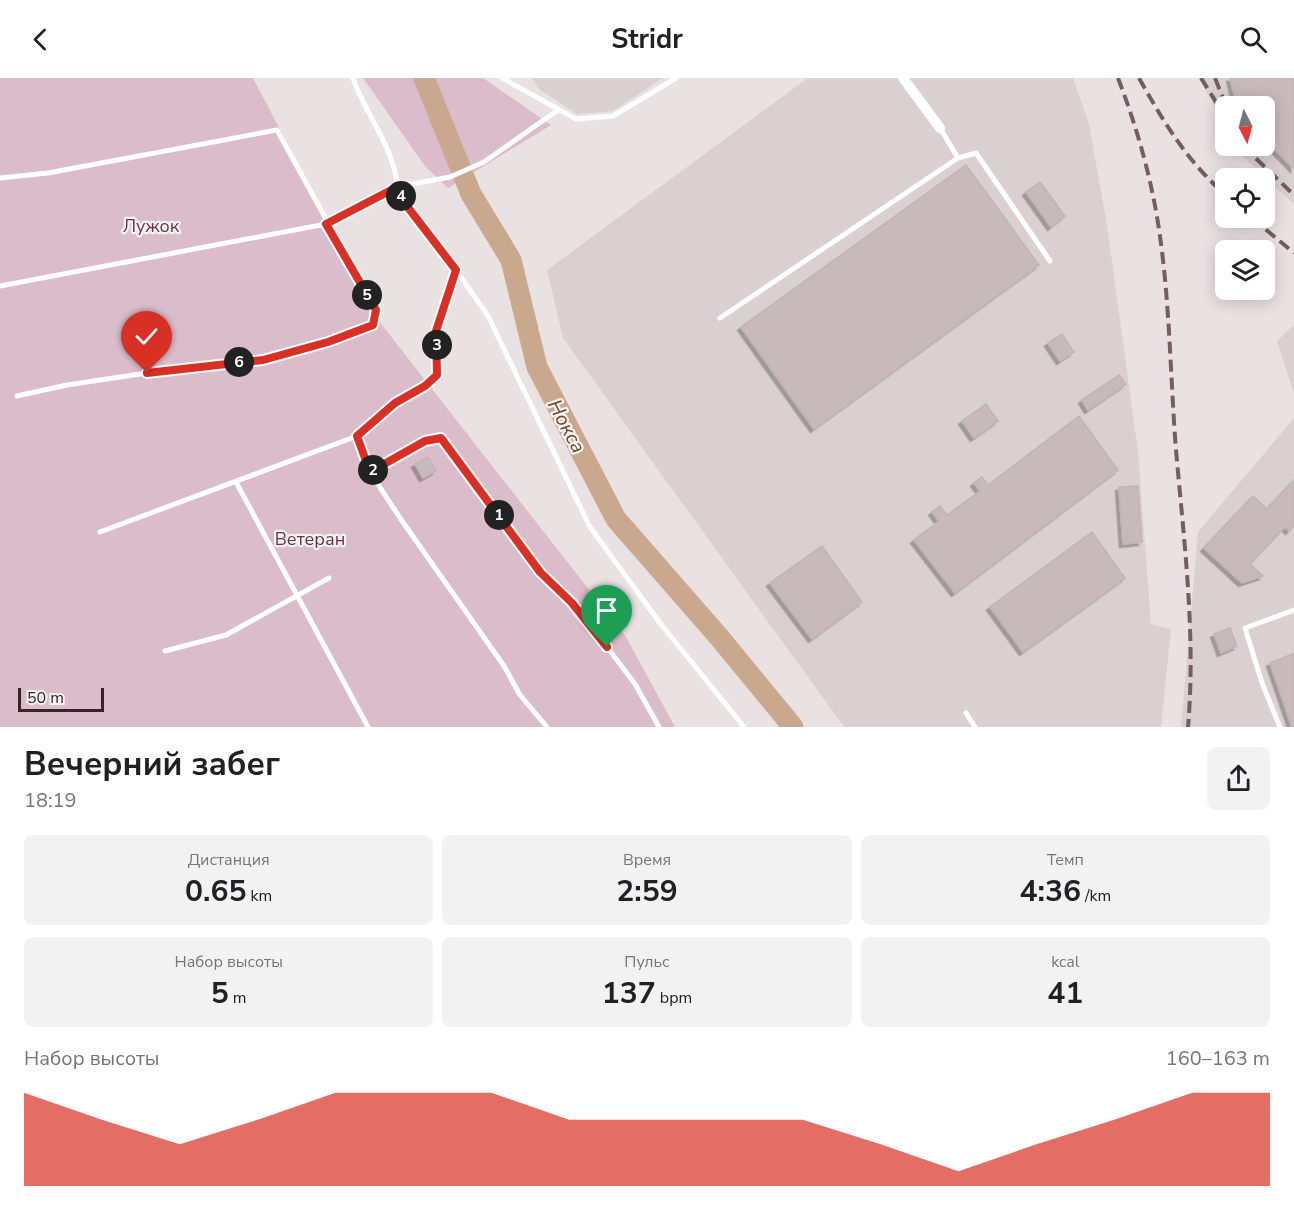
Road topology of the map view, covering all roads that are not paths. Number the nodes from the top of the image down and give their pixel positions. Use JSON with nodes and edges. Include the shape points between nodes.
{"nodes":[{"id":1,"x":353,"y":78,"type":"edge"},
{"id":2,"x":502,"y":78,"type":"edge"},
{"id":3,"x":676,"y":78,"type":"edge"},
{"id":4,"x":903,"y":78,"type":"edge"},
{"id":5,"x":558,"y":110,"type":"junction"},
{"id":6,"x":940,"y":128,"type":"joint"},
{"id":7,"x":958,"y":158,"type":"junction"},
{"id":8,"x":0,"y":178,"type":"edge"},
{"id":9,"x":397,"y":187,"type":"junction"},
{"id":10,"x":326,"y":224,"type":"junction"},
{"id":11,"x":1050,"y":261,"type":"dead end"},
{"id":12,"x":456,"y":270,"type":"junction"},
{"id":13,"x":0,"y":286,"type":"edge"},
{"id":14,"x":720,"y":318,"type":"dead end"},
{"id":15,"x":17,"y":396,"type":"dead end"},
{"id":16,"x":357,"y":436,"type":"junction"},
{"id":17,"x":370,"y":472,"type":"junction"},
{"id":18,"x":237,"y":482,"type":"junction"},
{"id":19,"x":100,"y":532,"type":"dead end"},
{"id":20,"x":329,"y":578,"type":"dead end"},
{"id":21,"x":297,"y":595,"type":"junction"},
{"id":22,"x":1294,"y":610,"type":"edge"},
{"id":23,"x":165,"y":651,"type":"dead end"},
{"id":24,"x":966,"y":713,"type":"dead end"},
{"id":25,"x":368,"y":727,"type":"edge"},
{"id":26,"x":547,"y":727,"type":"edge"},
{"id":27,"x":659,"y":727,"type":"edge"},
{"id":28,"x":744,"y":727,"type":"edge"},
{"id":29,"x":975,"y":727,"type":"edge"},
{"id":30,"x":1280,"y":727,"type":"edge"}],
"edges":[{"from":1,"to":9,"type":"lane","via":[[379,132],[397,177]]},
{"from":2,"to":5,"type":"lane"},
{"from":3,"to":5,"type":"lane","via":[[613,116],[576,119]]},
{"from":4,"to":6,"type":"street"},
{"from":5,"to":9,"type":"lane","via":[[484,162],[450,177]]},
{"from":6,"to":7,"type":"lane"},
{"from":7,"to":11,"type":"lane","via":[[976,153]]},
{"from":7,"to":14,"type":"lane"},
{"from":8,"to":10,"type":"lane","via":[[48,173],[277,130]]},
{"from":9,"to":10,"type":"lane"},
{"from":9,"to":12,"type":"lane","via":[[403,201]]},
{"from":10,"to":13,"type":"lane"},
{"from":10,"to":15,"type":"lane","via":[[376,310],[373,325],[263,360],[147,373]]},
{"from":12,"to":16,"type":"lane","via":[[436,331],[437,375],[395,403]]},
{"from":12,"to":28,"type":"lane","via":[[488,316],[590,527],[660,623]]},
{"from":16,"to":17,"type":"lane"},
{"from":16,"to":18,"type":"lane"},
{"from":17,"to":26,"type":"lane","via":[[520,695]]},
{"from":17,"to":27,"type":"lane","via":[[425,441],[441,438],[540,572],[572,603],[607,647]]},
{"from":18,"to":19,"type":"lane"},
{"from":18,"to":21,"type":"lane"},
{"from":20,"to":21,"type":"lane"},
{"from":21,"to":23,"type":"lane","via":[[226,635]]},
{"from":21,"to":25,"type":"lane"},
{"from":22,"to":30,"type":"lane","via":[[1245,628]]},
{"from":24,"to":29,"type":"lane"}]}
